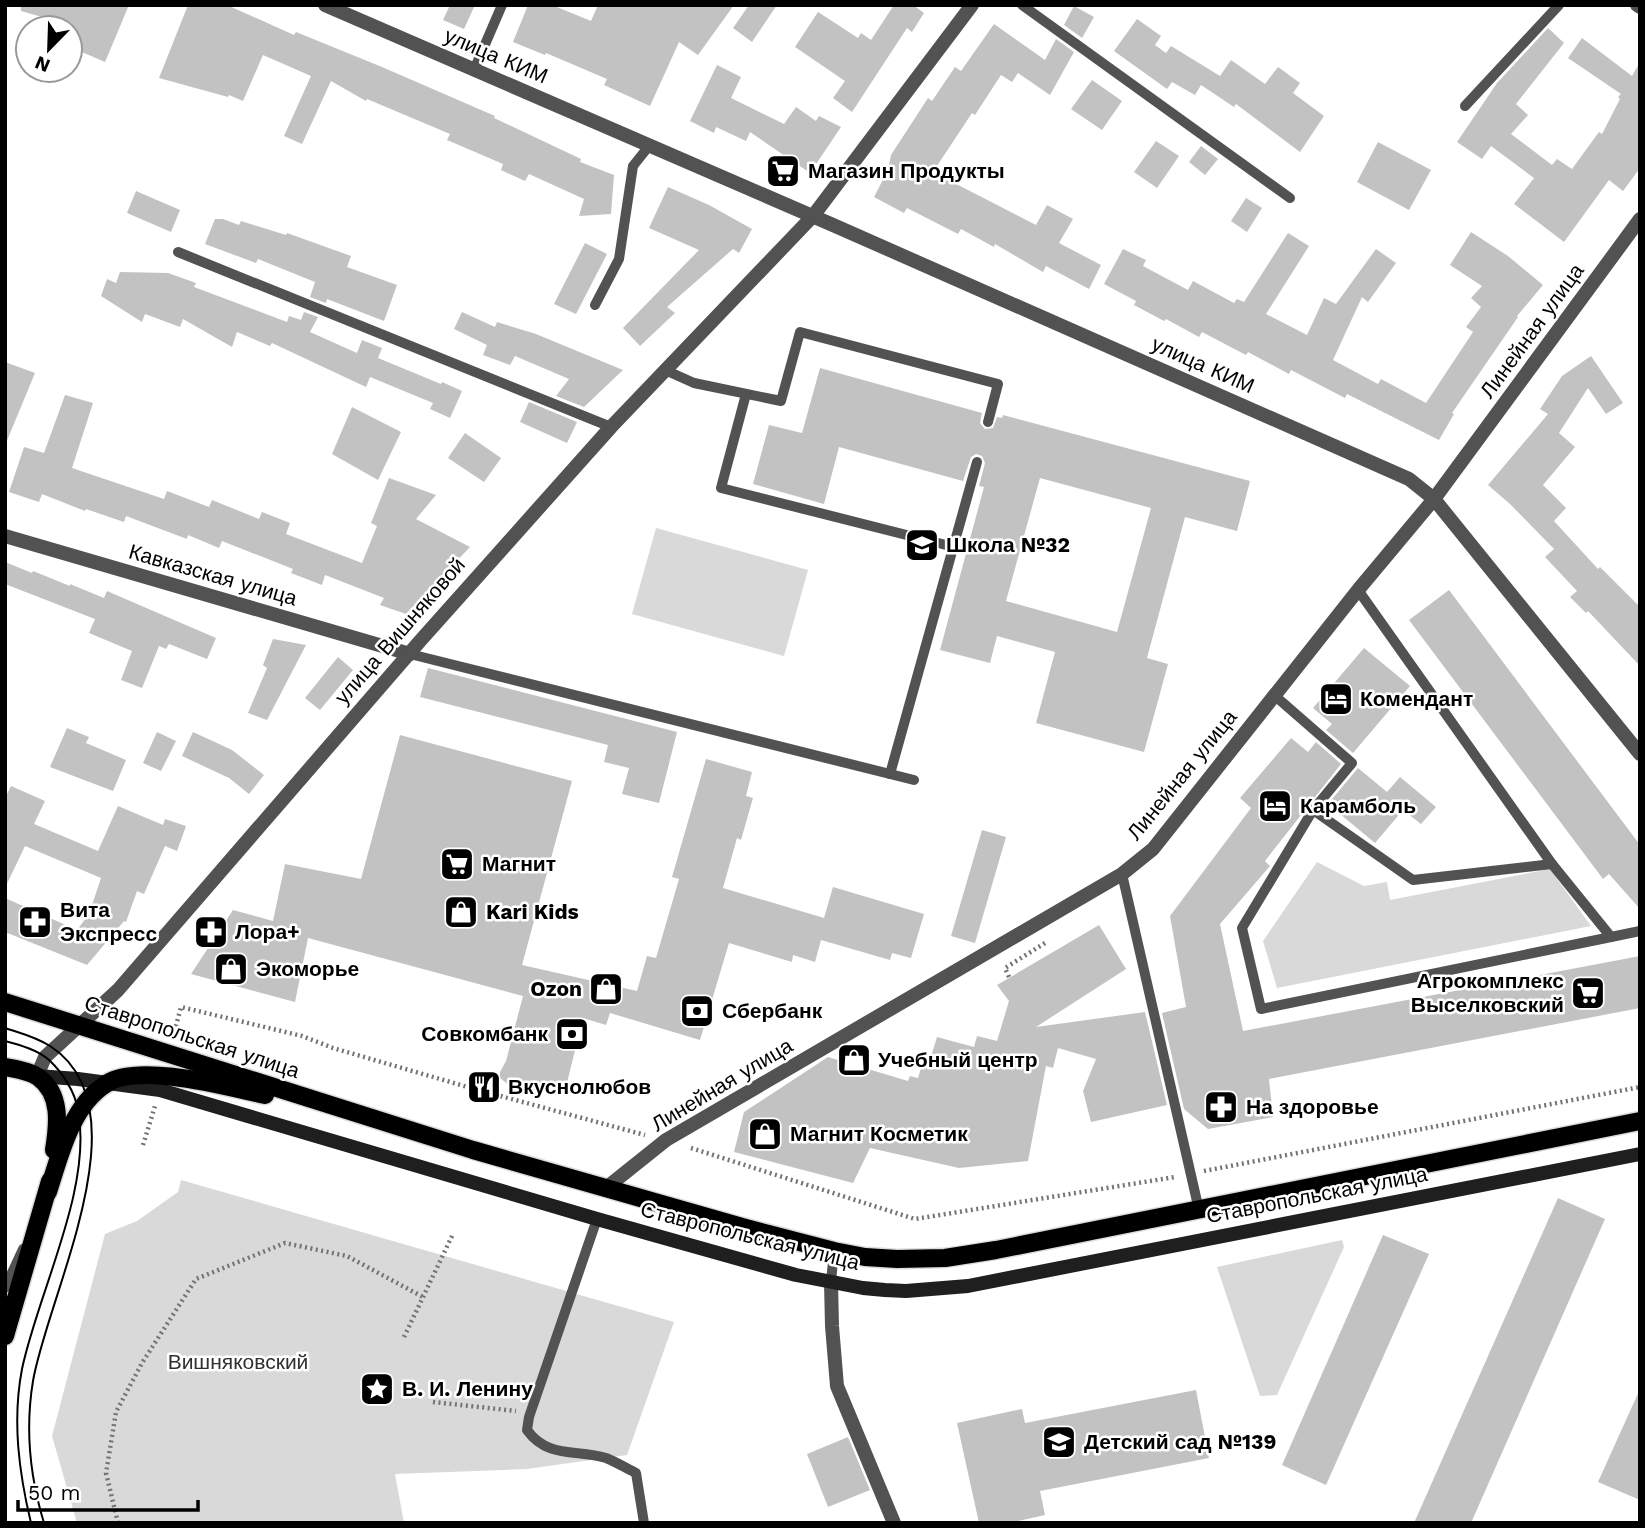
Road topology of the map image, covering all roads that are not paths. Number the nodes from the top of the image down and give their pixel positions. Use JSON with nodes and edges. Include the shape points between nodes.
{"nodes":[{"id":1,"x":325,"y":5,"type":"edge"},
{"id":2,"x":502,"y":5,"type":"edge"},
{"id":3,"x":972,"y":5,"type":"edge"},
{"id":4,"x":1022,"y":5,"type":"edge"},
{"id":5,"x":1559,"y":5,"type":"edge"},
{"id":6,"x":474,"y":70,"type":"junction"},
{"id":7,"x":1465,"y":106,"type":"dead end"},
{"id":8,"x":649,"y":146,"type":"junction"},
{"id":9,"x":1290,"y":198,"type":"dead end"},
{"id":10,"x":813,"y":216,"type":"junction"},
{"id":11,"x":1640,"y":219,"type":"edge"},
{"id":12,"x":178,"y":252,"type":"dead end"},
{"id":13,"x":595,"y":305,"type":"dead end"},
{"id":14,"x":665,"y":370,"type":"junction"},
{"id":15,"x":746,"y":394,"type":"junction"},
{"id":16,"x":988,"y":422,"type":"dead end"},
{"id":17,"x":611,"y":427,"type":"junction"},
{"id":18,"x":977,"y":462,"type":"dead end"},
{"id":19,"x":1434,"y":499,"type":"junction"},
{"id":20,"x":5,"y":536,"type":"edge"},
{"id":21,"x":954,"y":547,"type":"junction"},
{"id":22,"x":1358,"y":590,"type":"junction"},
{"id":23,"x":410,"y":654,"type":"junction"},
{"id":24,"x":1274,"y":695,"type":"junction"},
{"id":25,"x":1640,"y":754,"type":"edge"},
{"id":26,"x":890,"y":774,"type":"junction"},
{"id":27,"x":914,"y":780,"type":"dead end"},
{"id":28,"x":1313,"y":810,"type":"junction"},
{"id":29,"x":1552,"y":864,"type":"junction"},
{"id":30,"x":1122,"y":874,"type":"junction"},
{"id":31,"x":1640,"y":931,"type":"edge"},
{"id":32,"x":1611,"y":937,"type":"junction"},
{"id":33,"x":5,"y":1002,"type":"edge"},
{"id":34,"x":78,"y":1025,"type":"junction"},
{"id":35,"x":5,"y":1067,"type":"edge"},
{"id":36,"x":37,"y":1076,"type":"junction"},
{"id":37,"x":107,"y":1082,"type":"junction"},
{"id":38,"x":364,"y":1117,"type":"junction"},
{"id":39,"x":1640,"y":1121,"type":"edge"},
{"id":40,"x":1640,"y":1154,"type":"edge"},
{"id":41,"x":606,"y":1188,"type":"junction"},
{"id":42,"x":48,"y":1192,"type":"junction"},
{"id":43,"x":1199,"y":1210,"type":"junction"},
{"id":44,"x":597,"y":1219,"type":"junction"},
{"id":45,"x":834,"y":1251,"type":"junction"},
{"id":46,"x":831,"y":1282,"type":"junction"},
{"id":47,"x":5,"y":1288,"type":"edge"},
{"id":48,"x":5,"y":1336,"type":"edge"},
{"id":49,"x":644,"y":1523,"type":"edge"},
{"id":50,"x":894,"y":1523,"type":"edge"}],
"edges":[{"from":1,"to":6,"type":"street","name":"улица КИМ"},
{"from":2,"to":6,"type":"lane"},
{"from":3,"to":10,"type":"street","name":"улица Вишняковой"},
{"from":4,"to":9,"type":"lane"},
{"from":5,"to":7,"type":"lane"},
{"from":6,"to":8,"type":"street","name":"улица КИМ"},
{"from":8,"to":10,"type":"street","name":"улица КИМ"},
{"from":8,"to":13,"type":"lane","via":[[633,166],[619,259]]},
{"from":10,"to":14,"type":"street","name":"улица Вишняковой"},
{"from":10,"to":19,"type":"street","name":"улица КИМ","via":[[1409,479]]},
{"from":11,"to":19,"type":"street","name":"Линейная улица"},
{"from":12,"to":17,"type":"lane"},
{"from":14,"to":15,"type":"lane","via":[[695,383]]},
{"from":14,"to":17,"type":"street","name":"улица Вишняковой"},
{"from":15,"to":16,"type":"lane","via":[[781,401],[800,332],[998,384]]},
{"from":15,"to":21,"type":"lane","via":[[722,488]]},
{"from":17,"to":23,"type":"street","name":"улица Вишняковой"},
{"from":18,"to":21,"type":"lane"},
{"from":19,"to":22,"type":"street","name":"Линейная улица"},
{"from":19,"to":25,"type":"street","name":"улица КИМ"},
{"from":20,"to":23,"type":"street","name":"Кавказская улица"},
{"from":21,"to":26,"type":"lane"},
{"from":22,"to":24,"type":"street","name":"Линейная улица"},
{"from":22,"to":29,"type":"lane"},
{"from":23,"to":26,"type":"lane"},
{"from":23,"to":34,"type":"street","name":"улица Вишняковой","via":[[118,990]]},
{"from":24,"to":28,"type":"lane","via":[[1352,763]]},
{"from":24,"to":30,"type":"street","name":"Линейная улица","via":[[1153,849]]},
{"from":26,"to":27,"type":"lane"},
{"from":28,"to":29,"type":"lane","via":[[1413,880]]},
{"from":28,"to":32,"type":"lane","via":[[1242,928],[1261,1009]]},
{"from":29,"to":32,"type":"lane"},
{"from":30,"to":41,"type":"street","name":"Линейная улица","via":[[666,1140]]},
{"from":30,"to":43,"type":"lane"},
{"from":31,"to":32,"type":"lane"},
{"from":33,"to":34,"type":"main road","name":"Ставропольская улица"},
{"from":34,"to":36,"type":"street","name":"улица Вишняковой","via":[[45,1057]]},
{"from":34,"to":38,"type":"main road","name":"Ставропольская улица"},
{"from":35,"to":36,"type":"main road","name":"Ставропольская улица"},
{"from":36,"to":37,"type":"main road","name":"Ставропольская улица"},
{"from":36,"to":42,"type":"main road","via":[[55,1100],[58,1114]]},
{"from":37,"to":38,"type":"main road","name":"Ставропольская улица","via":[[127,1076],[163,1076]]},
{"from":37,"to":42,"type":"main road","via":[[94,1093],[70,1130]]},
{"from":37,"to":44,"type":"main road","name":"Ставропольская улица","via":[[160,1090]]},
{"from":38,"to":41,"type":"main road","name":"Ставропольская улица"},
{"from":39,"to":43,"type":"main road","name":"Ставропольская улица"},
{"from":40,"to":46,"type":"main road","name":"Ставропольская улица","via":[[968,1286],[906,1291]]},
{"from":41,"to":45,"type":"main road","name":"Ставропольская улица"},
{"from":42,"to":47,"type":"lane"},
{"from":42,"to":48,"type":"main road"},
{"from":43,"to":45,"type":"main road","name":"Ставропольская улица","via":[[945,1258],[864,1257]]},
{"from":44,"to":46,"type":"main road","name":"Ставропольская улица"},
{"from":44,"to":49,"type":"lane","via":[[527,1430],[535,1441],[554,1450],[606,1458],[636,1473]]},
{"from":45,"to":46,"type":"lane"},
{"from":46,"to":50,"type":"street","via":[[837,1386]]}]}
